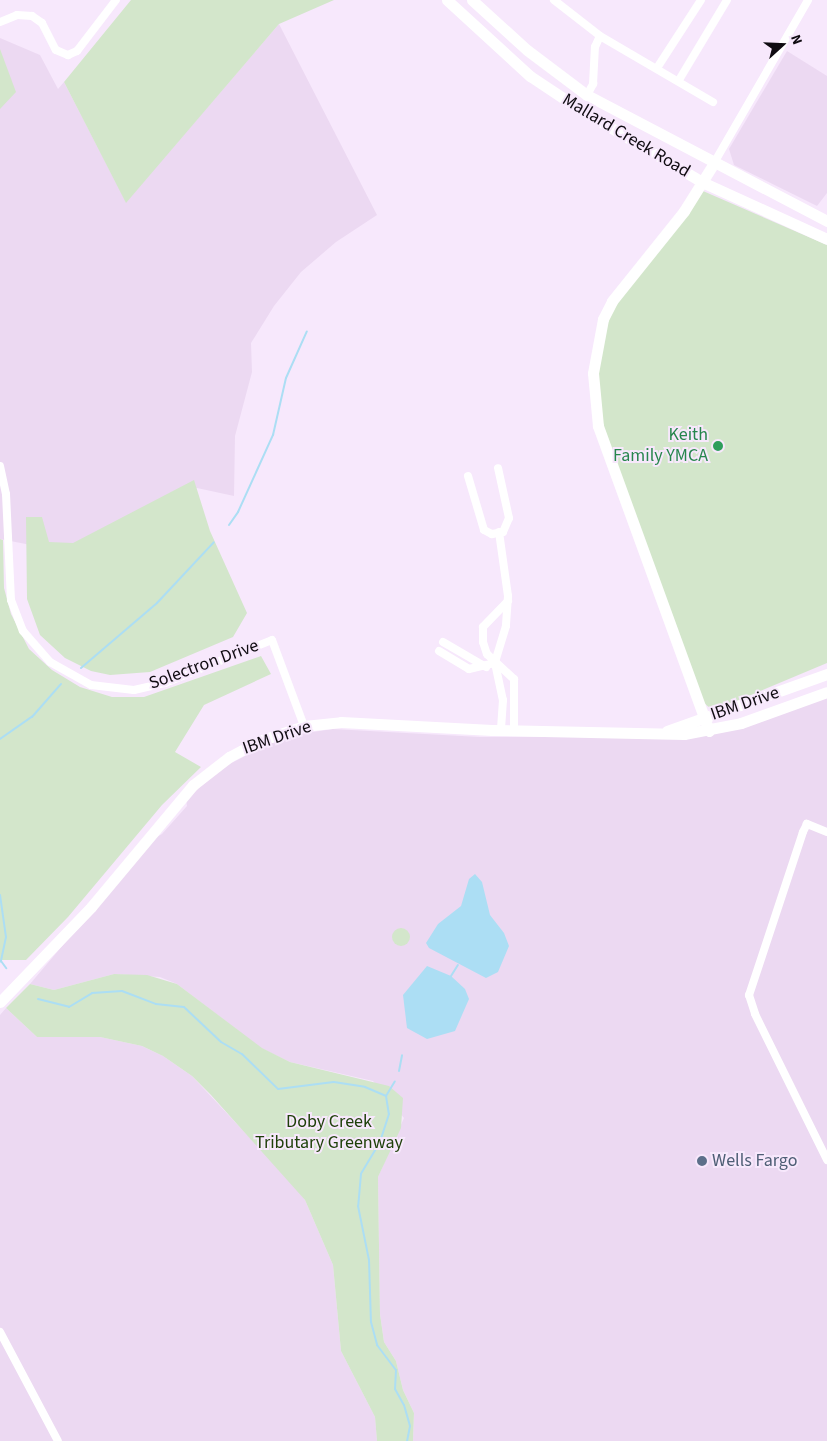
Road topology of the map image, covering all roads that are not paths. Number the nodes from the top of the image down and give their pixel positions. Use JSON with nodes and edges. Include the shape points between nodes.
{"nodes":[{"id":1,"x":116,"y":0,"type":"edge"},
{"id":2,"x":447,"y":0,"type":"edge"},
{"id":3,"x":472,"y":0,"type":"edge"},
{"id":4,"x":554,"y":0,"type":"edge"},
{"id":5,"x":701,"y":0,"type":"edge"},
{"id":6,"x":727,"y":0,"type":"edge"},
{"id":7,"x":808,"y":0,"type":"edge"},
{"id":8,"x":0,"y":22,"type":"edge"},
{"id":9,"x":600,"y":36,"type":"junction"},
{"id":10,"x":657,"y":68,"type":"junction"},
{"id":11,"x":678,"y":80,"type":"junction"},
{"id":12,"x":587,"y":95,"type":"junction"},
{"id":13,"x":713,"y":102,"type":"dead end"},
{"id":14,"x":714,"y":163,"type":"junction"},
{"id":15,"x":702,"y":182,"type":"junction"},
{"id":16,"x":827,"y":221,"type":"edge"},
{"id":17,"x":827,"y":239,"type":"edge"},
{"id":18,"x":0,"y":466,"type":"edge"},
{"id":19,"x":498,"y":468,"type":"dead end"},
{"id":20,"x":468,"y":476,"type":"dead end"},
{"id":21,"x":498,"y":532,"type":"junction"},
{"id":22,"x":508,"y":601,"type":"junction"},
{"id":23,"x":443,"y":642,"type":"dead end"},
{"id":24,"x":439,"y":651,"type":"dead end"},
{"id":25,"x":463,"y":653,"type":"junction"},
{"id":26,"x":456,"y":660,"type":"junction"},
{"id":27,"x":495,"y":663,"type":"junction"},
{"id":28,"x":486,"y":667,"type":"junction"},
{"id":29,"x":827,"y":674,"type":"edge"},
{"id":30,"x":827,"y":692,"type":"edge"},
{"id":31,"x":705,"y":718,"type":"junction"},
{"id":32,"x":304,"y":726,"type":"junction"},
{"id":33,"x":501,"y":730,"type":"junction"},
{"id":34,"x":514,"y":730,"type":"junction"},
{"id":35,"x":709,"y":731,"type":"junction"},
{"id":36,"x":663,"y":732,"type":"junction"},
{"id":37,"x":827,"y":832,"type":"edge"},
{"id":38,"x":0,"y":1002,"type":"edge"},
{"id":39,"x":827,"y":1160,"type":"edge"},
{"id":40,"x":0,"y":1332,"type":"edge"},
{"id":41,"x":58,"y":1441,"type":"edge"}],
"edges":[{"from":1,"to":8,"type":"street","via":[[77,51],[68,55],[56,50],[36,18],[17,15]]},
{"from":2,"to":15,"type":"street","name":"Mallard Creek Road","via":[[530,76]]},
{"from":3,"to":12,"type":"street","name":"Mallard Creek Road","via":[[527,50]]},
{"from":4,"to":9,"type":"street"},
{"from":5,"to":10,"type":"street"},
{"from":6,"to":11,"type":"street"},
{"from":7,"to":14,"type":"street"},
{"from":9,"to":10,"type":"street"},
{"from":9,"to":12,"type":"street","via":[[595,47],[594,84]]},
{"from":10,"to":11,"type":"street"},
{"from":11,"to":13,"type":"street"},
{"from":12,"to":14,"type":"street","name":"Mallard Creek Road"},
{"from":14,"to":15,"type":"street"},
{"from":14,"to":16,"type":"street","name":"Mallard Creek Road"},
{"from":15,"to":17,"type":"street","name":"Mallard Creek Road"},
{"from":15,"to":31,"type":"street","via":[[684,211],[612,301],[603,319],[593,373],[598,426],[606,452]]},
{"from":18,"to":32,"type":"street","name":"Solectron Drive","via":[[6,494],[12,600],[23,631],[50,662],[91,685],[134,690],[165,684],[272,640]]},
{"from":19,"to":21,"type":"street","via":[[509,518],[508,527]]},
{"from":20,"to":21,"type":"street","via":[[481,525],[488,533]]},
{"from":21,"to":22,"type":"street"},
{"from":22,"to":27,"type":"street","via":[[506,626]]},
{"from":22,"to":27,"type":"street","via":[[483,627],[487,654]]},
{"from":23,"to":25,"type":"street"},
{"from":24,"to":26,"type":"street"},
{"from":25,"to":26,"type":"street"},
{"from":25,"to":28,"type":"street"},
{"from":26,"to":28,"type":"street","via":[[469,669]]},
{"from":27,"to":28,"type":"street"},
{"from":27,"to":33,"type":"street","via":[[503,700]]},
{"from":27,"to":34,"type":"street","via":[[514,679]]},
{"from":29,"to":31,"type":"street","name":"IBM Drive"},
{"from":30,"to":35,"type":"street","name":"IBM Drive","via":[[761,717]]},
{"from":31,"to":35,"type":"street"},
{"from":31,"to":36,"type":"street","name":"IBM Drive"},
{"from":32,"to":33,"type":"street","name":"IBM Drive","via":[[341,722]]},
{"from":32,"to":38,"type":"street","name":"IBM Drive","via":[[239,750],[193,785],[85,914]]},
{"from":33,"to":34,"type":"street","name":"IBM Drive"},
{"from":34,"to":36,"type":"street","name":"IBM Drive"},
{"from":35,"to":36,"type":"street","name":"IBM Drive"},
{"from":37,"to":39,"type":"street","via":[[807,824],[803,832],[749,995],[755,1014]]},
{"from":40,"to":41,"type":"street"}]}
